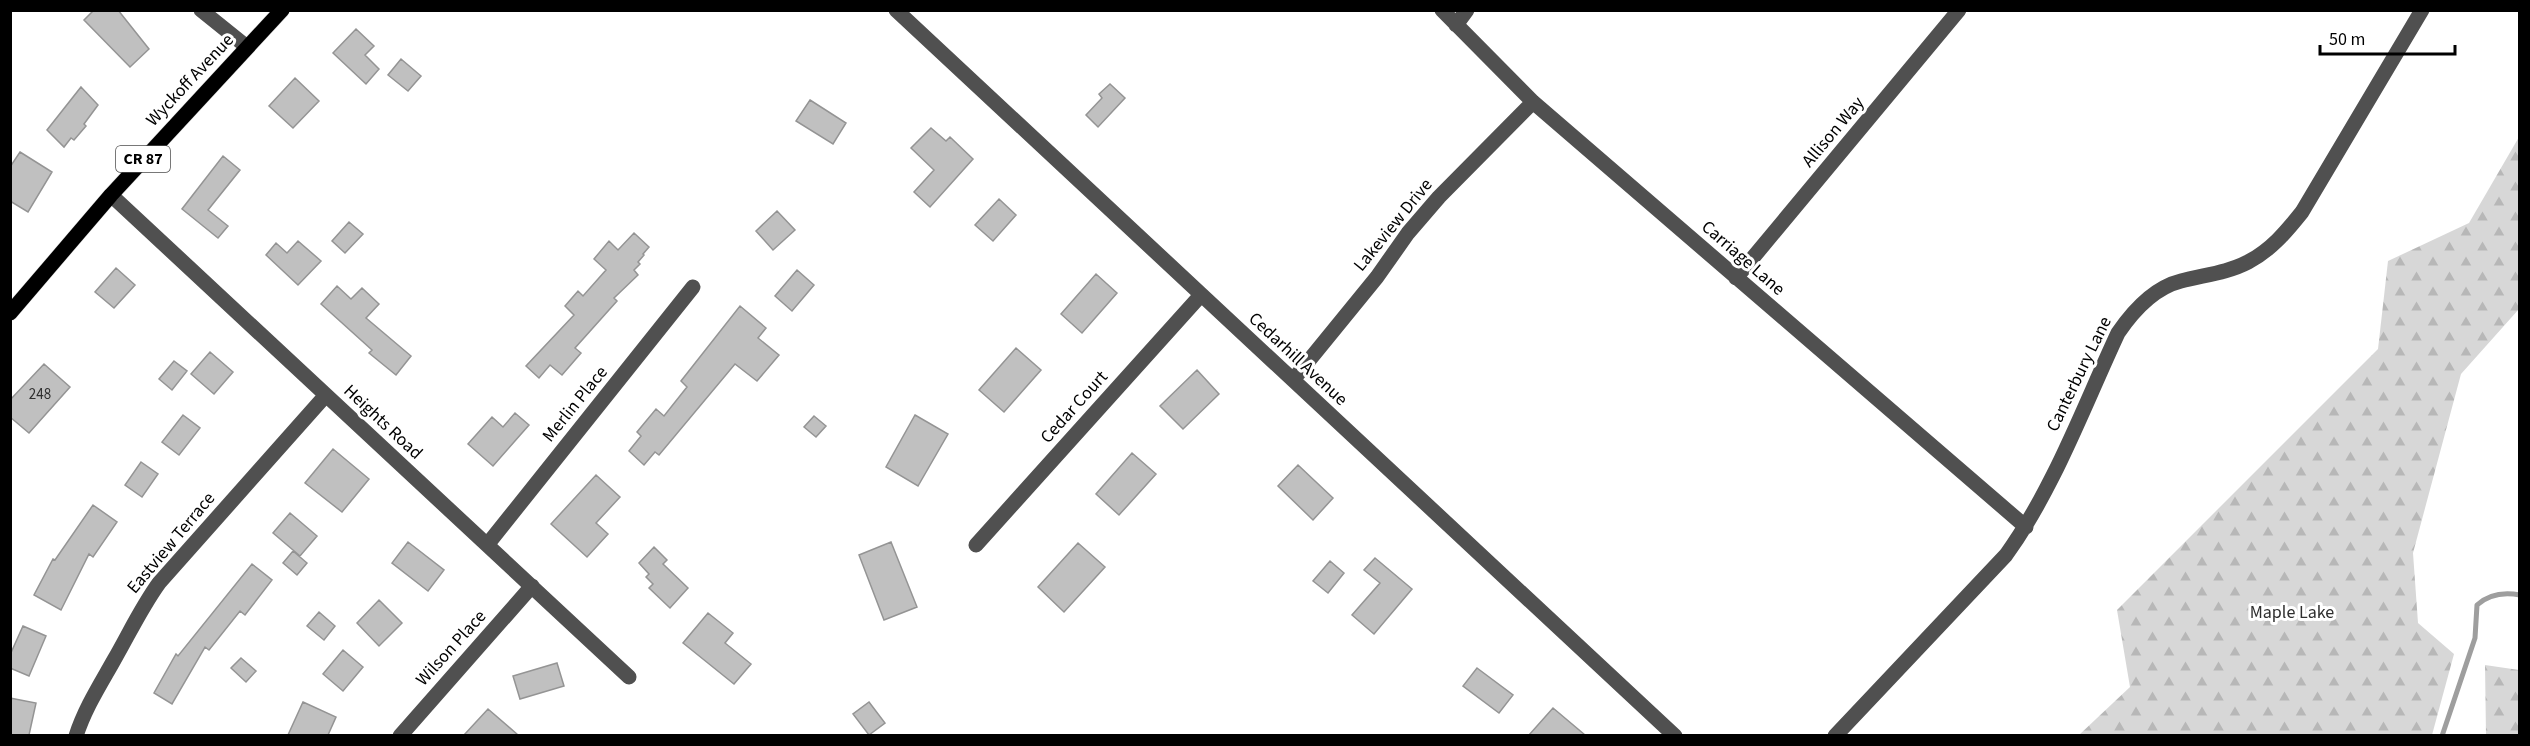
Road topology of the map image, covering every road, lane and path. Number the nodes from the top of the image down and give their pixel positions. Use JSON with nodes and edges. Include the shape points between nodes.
{"nodes":[{"id":1,"x":201,"y":10,"type":"edge"},
{"id":2,"x":282,"y":10,"type":"edge"},
{"id":3,"x":896,"y":10,"type":"edge"},
{"id":4,"x":1442,"y":10,"type":"edge"},
{"id":5,"x":1467,"y":10,"type":"edge"},
{"id":6,"x":1959,"y":10,"type":"edge"},
{"id":7,"x":2422,"y":10,"type":"edge"},
{"id":8,"x":1456,"y":25,"type":"junction"},
{"id":9,"x":247,"y":47,"type":"junction"},
{"id":10,"x":1533,"y":102,"type":"junction"},
{"id":11,"x":111,"y":195,"type":"junction"},
{"id":12,"x":1736,"y":278,"type":"junction"},
{"id":13,"x":693,"y":287,"type":"dead end"},
{"id":14,"x":1201,"y":295,"type":"junction"},
{"id":15,"x":10,"y":313,"type":"edge"},
{"id":16,"x":1293,"y":380,"type":"junction"},
{"id":17,"x":326,"y":395,"type":"junction"},
{"id":18,"x":2026,"y":528,"type":"junction"},
{"id":19,"x":487,"y":545,"type":"junction"},
{"id":20,"x":976,"y":545,"type":"dead end"},
{"id":21,"x":532,"y":586,"type":"junction"},
{"id":22,"x":629,"y":676,"type":"dead end"},
{"id":23,"x":76,"y":735,"type":"edge"},
{"id":24,"x":400,"y":735,"type":"edge"},
{"id":25,"x":1675,"y":735,"type":"edge"},
{"id":26,"x":1835,"y":735,"type":"edge"}],
"edges":[{"from":1,"to":9,"type":"street"},
{"from":2,"to":9,"type":"main road","name":"Wyckoff Avenue","number":"CR 87"},
{"from":3,"to":14,"type":"street","name":"Cedarhill Avenue"},
{"from":4,"to":8,"type":"street","name":"Carriage Lane"},
{"from":5,"to":8,"type":"street"},
{"from":6,"to":12,"type":"street","name":"Allison Way"},
{"from":7,"to":18,"type":"street","name":"Canterbury Lane","via":[[2286,233],[2247,263],[2166,286],[2130,315]]},
{"from":8,"to":10,"type":"street","name":"Carriage Lane"},
{"from":9,"to":11,"type":"main road","name":"Wyckoff Avenue","number":"CR 87"},
{"from":10,"to":12,"type":"street","name":"Carriage Lane"},
{"from":10,"to":16,"type":"street","name":"Lakeview Drive","via":[[1439,197]]},
{"from":11,"to":15,"type":"main road","name":"Wyckoff Avenue","number":"CR 87"},
{"from":11,"to":17,"type":"street","name":"Heights Road"},
{"from":12,"to":18,"type":"street","name":"Carriage Lane"},
{"from":13,"to":19,"type":"street","name":"Merlin Place"},
{"from":14,"to":16,"type":"street","name":"Cedarhill Avenue"},
{"from":14,"to":20,"type":"street","name":"Cedar Court"},
{"from":16,"to":25,"type":"street","name":"Cedarhill Avenue"},
{"from":17,"to":19,"type":"street","name":"Heights Road"},
{"from":17,"to":23,"type":"street","name":"Eastview Terrace","via":[[141,607],[90,699]]},
{"from":18,"to":26,"type":"street","name":"Canterbury Lane","via":[[2006,555]]},
{"from":19,"to":21,"type":"street","name":"Heights Road"},
{"from":21,"to":22,"type":"street","name":"Heights Road"},
{"from":21,"to":24,"type":"street","name":"Wilson Place"}]}
